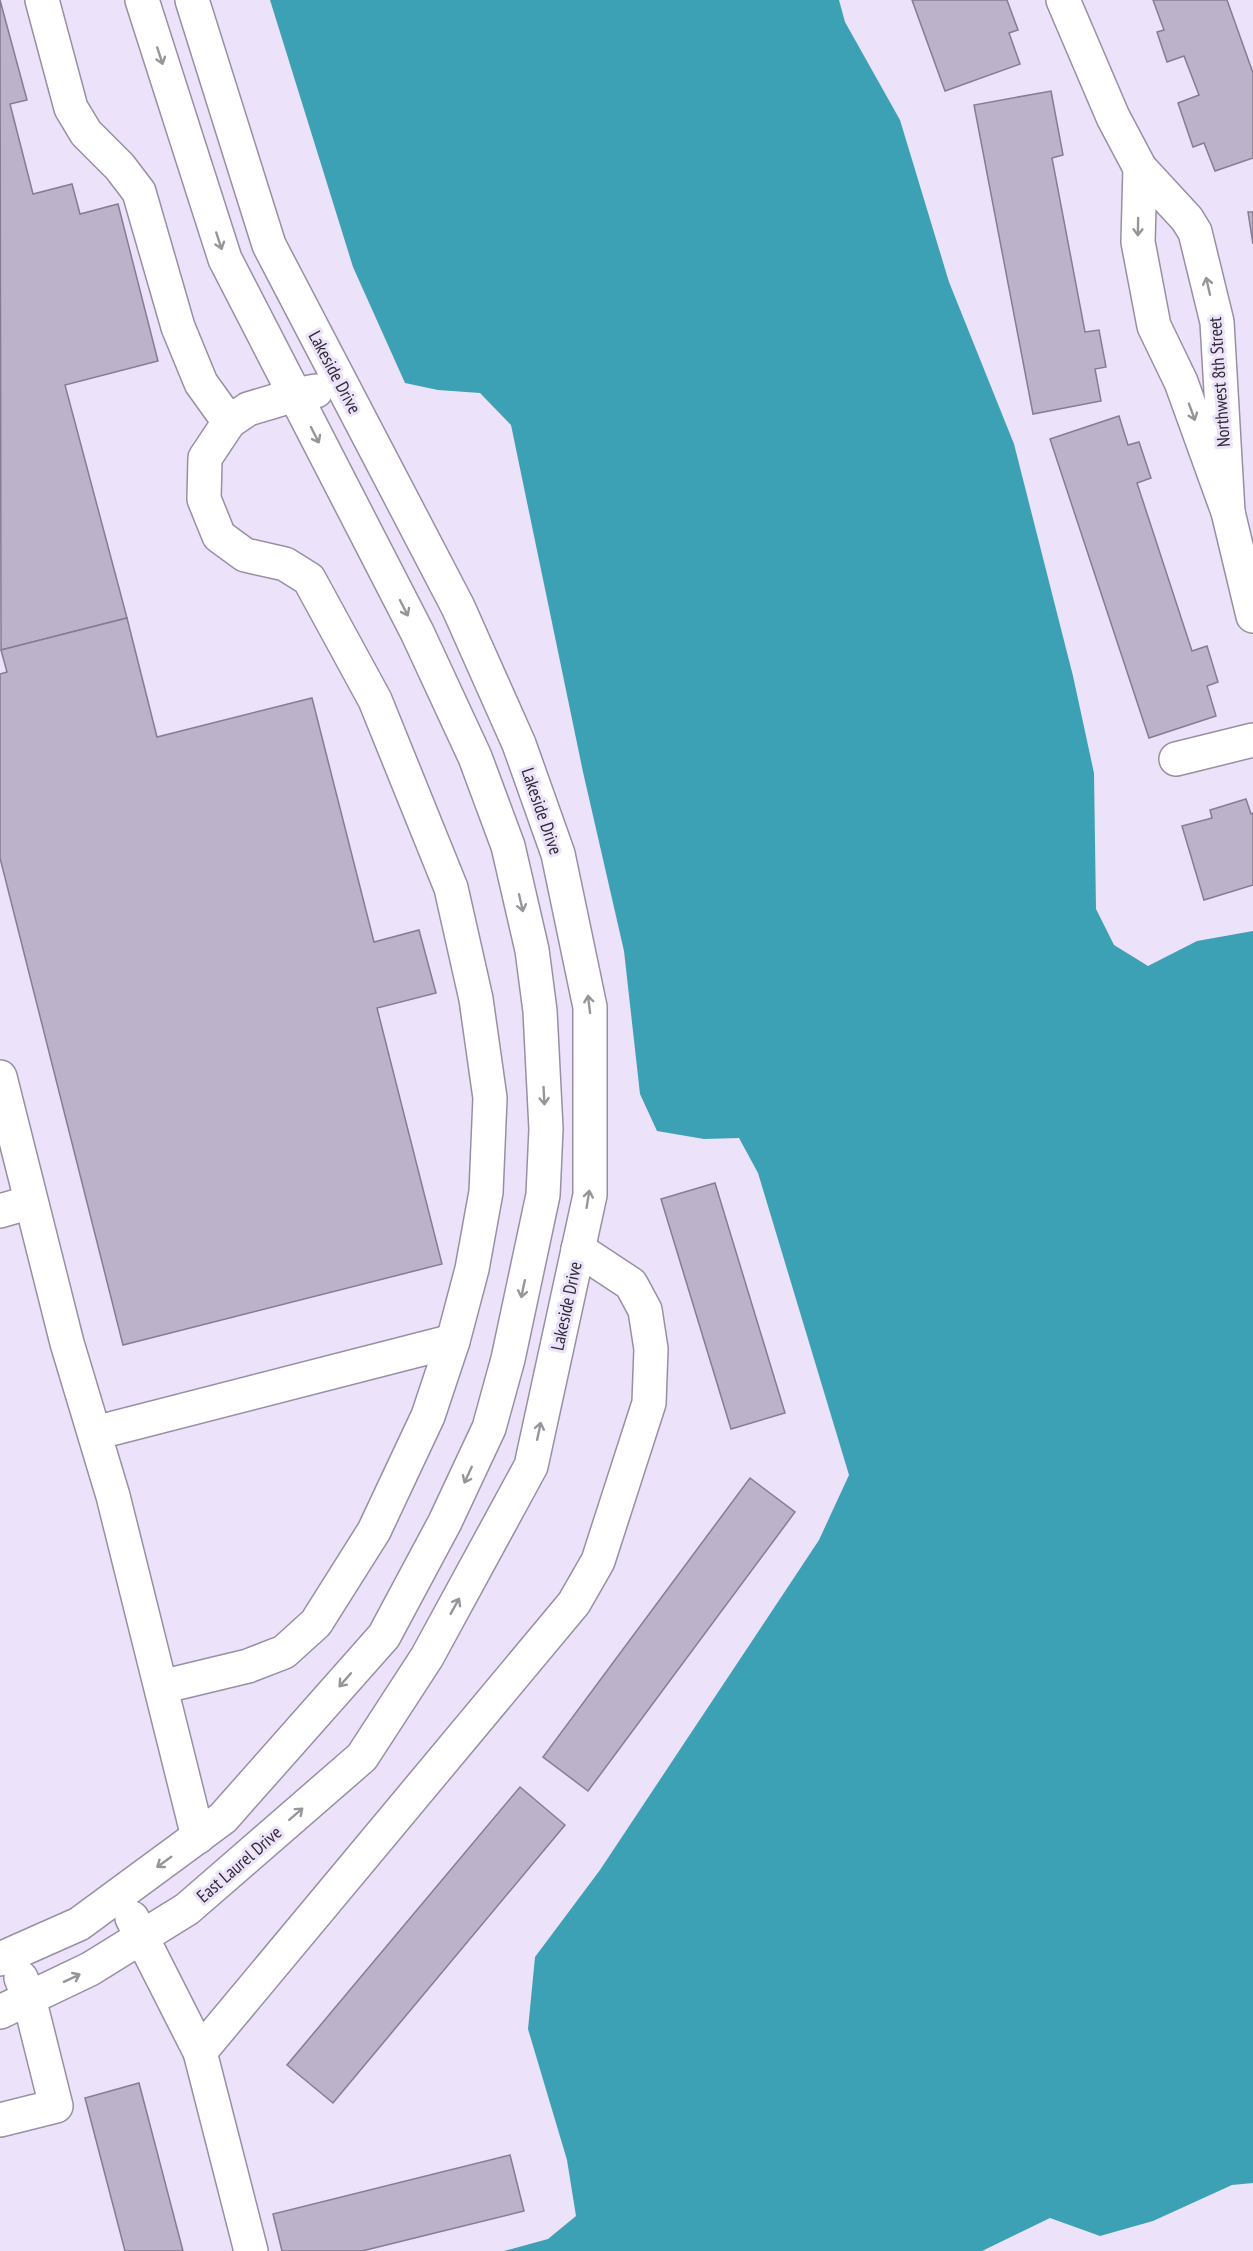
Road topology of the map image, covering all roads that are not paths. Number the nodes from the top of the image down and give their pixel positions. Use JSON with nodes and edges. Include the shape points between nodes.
{"nodes":[{"id":1,"x":42,"y":0,"type":"edge"},
{"id":2,"x":142,"y":0,"type":"edge"},
{"id":3,"x":192,"y":0,"type":"edge"},
{"id":4,"x":1063,"y":0,"type":"edge"},
{"id":5,"x":1140,"y":168,"type":"junction"},
{"id":6,"x":342,"y":386,"type":"junction"},
{"id":7,"x":295,"y":394,"type":"junction"},
{"id":8,"x":229,"y":422,"type":"junction"},
{"id":9,"x":1228,"y":512,"type":"junction"},
{"id":10,"x":1253,"y":616,"type":"edge"},
{"id":11,"x":1253,"y":740,"type":"edge"},
{"id":12,"x":1176,"y":759,"type":"dead end"},
{"id":13,"x":0,"y":1077,"type":"edge"},
{"id":14,"x":31,"y":1202,"type":"junction"},
{"id":15,"x":0,"y":1211,"type":"edge"},
{"id":16,"x":578,"y":1249,"type":"junction"},
{"id":17,"x":453,"y":1341,"type":"junction"},
{"id":18,"x":95,"y":1433,"type":"junction"},
{"id":19,"x":427,"y":1657,"type":"joint"},
{"id":20,"x":161,"y":1687,"type":"junction"},
{"id":21,"x":198,"y":1837,"type":"junction"},
{"id":22,"x":119,"y":1895,"type":"junction"},
{"id":23,"x":143,"y":1936,"type":"junction"},
{"id":24,"x":5,"y":1957,"type":"edge"},
{"id":25,"x":29,"y":1998,"type":"junction"},
{"id":26,"x":0,"y":2012,"type":"edge"},
{"id":27,"x":200,"y":2052,"type":"junction"},
{"id":28,"x":0,"y":2120,"type":"edge"},
{"id":29,"x":251,"y":2251,"type":"edge"}],
"edges":[{"from":1,"to":8,"type":"street","via":[[70,108],[86,133],[139,192],[178,327],[201,383]]},
{"from":2,"to":7,"type":"street","one_way":true,"via":[[225,259]]},
{"from":3,"to":6,"type":"street","name":"Lakeside Drive","via":[[269,245]]},
{"from":4,"to":5,"type":"street","name":"Northwest 8th Street","via":[[1113,117]]},
{"from":5,"to":9,"type":"street","name":"Northwest 8th Street","one_way":true,"via":[[1138,242],[1154,326],[1181,382]]},
{"from":9,"to":5,"type":"street","name":"Northwest 8th Street","one_way":true,"via":[[1216,322],[1195,232]]},
{"from":6,"to":7,"type":"street"},
{"from":16,"to":6,"type":"street","name":"Lakeside Drive","one_way":true,"via":[[590,1195],[590,1007],[558,854],[519,744],[458,607]]},
{"from":7,"to":8,"type":"street","via":[[248,409]]},
{"from":7,"to":21,"type":"street","one_way":true,"via":[[476,757],[508,846],[532,951],[540,1011],[546,1130],[543,1196],[489,1428],[445,1522],[384,1636],[223,1818]]},
{"from":8,"to":17,"type":"street","via":[[206,458],[204,499],[219,536],[245,555],[285,564],[309,579],[375,700],[451,888],[476,999],[490,1098],[486,1192]]},
{"from":9,"to":10,"type":"street","name":"Northwest 8th Street"},
{"from":11,"to":12,"type":"street"},
{"from":13,"to":14,"type":"street"},
{"from":14,"to":15,"type":"street"},
{"from":14,"to":18,"type":"street"},
{"from":19,"to":16,"type":"street","name":"Lakeside Drive","one_way":true,"via":[[531,1466]]},
{"from":16,"to":27,"type":"street","via":[[631,1284],[645,1310],[651,1349],[648,1403],[598,1562],[574,1603]]},
{"from":17,"to":18,"type":"street"},
{"from":17,"to":20,"type":"street","via":[[429,1416],[374,1531],[316,1623],[284,1652]]},
{"from":18,"to":20,"type":"street"},
{"from":23,"to":19,"type":"street","name":"East Laurel Drive","one_way":true,"via":[[187,1909],[362,1757]]},
{"from":20,"to":21,"type":"street"},
{"from":21,"to":22,"type":"street","one_way":true},
{"from":22,"to":23,"type":"street"},
{"from":22,"to":24,"type":"street","via":[[79,1924]]},
{"from":25,"to":23,"type":"street","name":"East Laurel Drive","one_way":true,"via":[[90,1969]]},
{"from":23,"to":27,"type":"street"},
{"from":24,"to":25,"type":"street"},
{"from":25,"to":26,"type":"street","name":"East Laurel Drive"},
{"from":25,"to":28,"type":"street","via":[[56,2106]]},
{"from":27,"to":29,"type":"street"}]}
